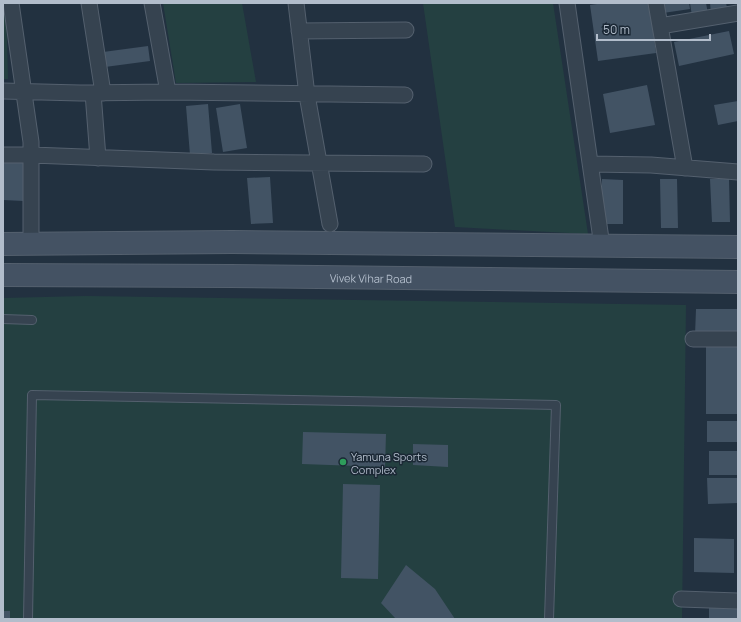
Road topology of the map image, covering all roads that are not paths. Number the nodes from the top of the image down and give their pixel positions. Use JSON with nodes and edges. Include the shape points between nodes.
{"nodes":[{"id":1,"x":11,"y":3,"type":"edge"},
{"id":2,"x":89,"y":3,"type":"edge"},
{"id":3,"x":152,"y":3,"type":"edge"},
{"id":4,"x":296,"y":3,"type":"edge"},
{"id":5,"x":567,"y":3,"type":"edge"},
{"id":6,"x":656,"y":3,"type":"edge"},
{"id":7,"x":738,"y":16,"type":"edge"},
{"id":8,"x":660,"y":26,"type":"junction"},
{"id":9,"x":406,"y":30,"type":"dead end"},
{"id":10,"x":299,"y":31,"type":"junction"},
{"id":11,"x":3,"y":91,"type":"edge"},
{"id":12,"x":24,"y":92,"type":"junction"},
{"id":13,"x":168,"y":92,"type":"junction"},
{"id":14,"x":98,"y":93,"type":"junction"},
{"id":15,"x":307,"y":94,"type":"junction"},
{"id":16,"x":405,"y":95,"type":"dead end"},
{"id":17,"x":3,"y":155,"type":"edge"},
{"id":18,"x":32,"y":155,"type":"junction"},
{"id":19,"x":98,"y":158,"type":"junction"},
{"id":20,"x":320,"y":163,"type":"junction"},
{"id":21,"x":424,"y":164,"type":"dead end"},
{"id":22,"x":590,"y":164,"type":"junction"},
{"id":23,"x":685,"y":168,"type":"junction"},
{"id":24,"x":738,"y":172,"type":"edge"},
{"id":25,"x":330,"y":224,"type":"dead end"},
{"id":26,"x":3,"y":244,"type":"edge"},
{"id":27,"x":31,"y":244,"type":"junction"},
{"id":28,"x":562,"y":245,"type":"junction"},
{"id":29,"x":602,"y":246,"type":"junction"},
{"id":30,"x":738,"y":247,"type":"edge"},
{"id":31,"x":3,"y":275,"type":"edge"},
{"id":32,"x":32,"y":276,"type":"junction"},
{"id":33,"x":561,"y":280,"type":"junction"},
{"id":34,"x":738,"y":282,"type":"edge"},
{"id":35,"x":3,"y":319,"type":"edge"},
{"id":36,"x":32,"y":320,"type":"dead end"},
{"id":37,"x":693,"y":339,"type":"dead end"},
{"id":38,"x":738,"y":339,"type":"edge"},
{"id":39,"x":681,"y":599,"type":"dead end"},
{"id":40,"x":738,"y":601,"type":"edge"},
{"id":41,"x":28,"y":619,"type":"edge"},
{"id":42,"x":549,"y":619,"type":"edge"}],
"edges":[{"from":1,"to":12,"type":"street"},
{"from":2,"to":14,"type":"street"},
{"from":3,"to":13,"type":"street"},
{"from":4,"to":10,"type":"street"},
{"from":5,"to":22,"type":"street"},
{"from":6,"to":8,"type":"street"},
{"from":7,"to":8,"type":"street"},
{"from":8,"to":23,"type":"street"},
{"from":9,"to":10,"type":"street"},
{"from":10,"to":15,"type":"street"},
{"from":11,"to":12,"type":"street"},
{"from":12,"to":14,"type":"street"},
{"from":12,"to":18,"type":"street"},
{"from":13,"to":14,"type":"street"},
{"from":13,"to":15,"type":"street"},
{"from":14,"to":19,"type":"street"},
{"from":15,"to":16,"type":"street"},
{"from":15,"to":20,"type":"street"},
{"from":17,"to":18,"type":"street"},
{"from":18,"to":19,"type":"street"},
{"from":18,"to":27,"type":"street"},
{"from":19,"to":20,"type":"street"},
{"from":20,"to":21,"type":"street"},
{"from":20,"to":25,"type":"street"},
{"from":22,"to":23,"type":"street"},
{"from":22,"to":29,"type":"street"},
{"from":23,"to":24,"type":"street"},
{"from":26,"to":27,"type":"street"},
{"from":27,"to":28,"type":"street","via":[[240,242]]},
{"from":27,"to":32,"type":"street"},
{"from":28,"to":29,"type":"street"},
{"from":28,"to":33,"type":"street"},
{"from":29,"to":30,"type":"street"},
{"from":31,"to":32,"type":"street","name":"Vivek Vihar Road"},
{"from":32,"to":33,"type":"street","name":"Vivek Vihar Road"},
{"from":33,"to":34,"type":"street","name":"Vivek Vihar Road"},
{"from":35,"to":36,"type":"lane"},
{"from":37,"to":38,"type":"street"},
{"from":39,"to":40,"type":"street"},
{"from":41,"to":42,"type":"lane","via":[[32,395],[556,406]]}]}
